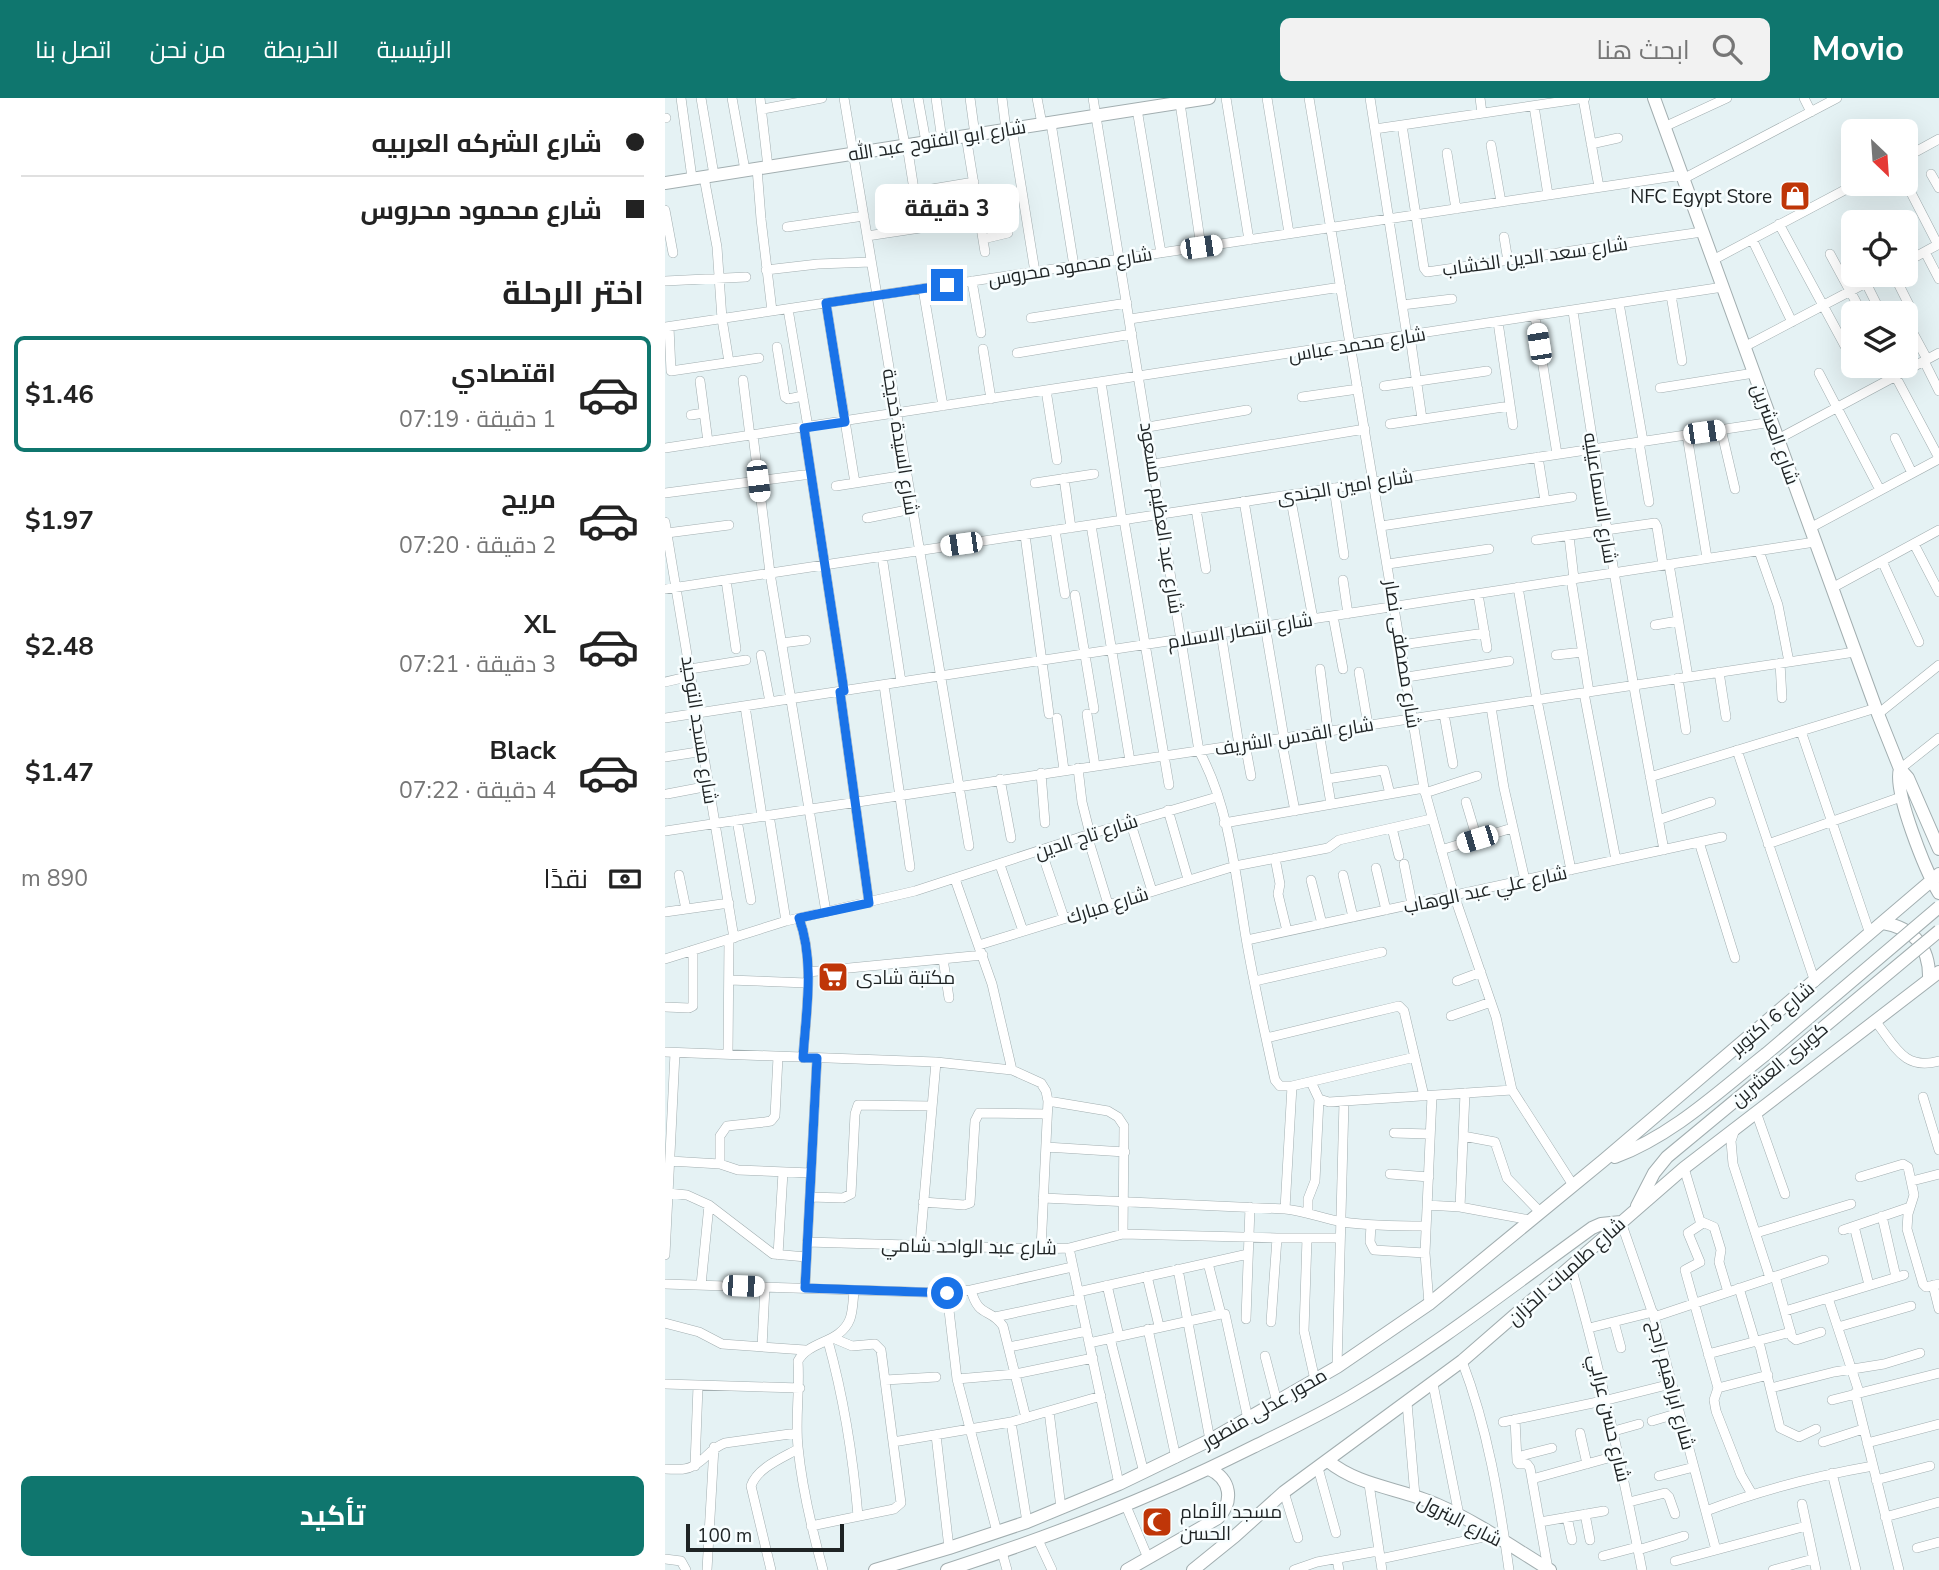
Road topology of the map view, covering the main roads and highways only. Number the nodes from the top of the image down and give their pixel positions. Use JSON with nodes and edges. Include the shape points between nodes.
{"nodes":[{"id":1,"x":1209,"y":98,"type":"edge"},
{"id":2,"x":1654,"y":98,"type":"edge"},
{"id":3,"x":665,"y":183,"type":"edge"},
{"id":4,"x":1900,"y":769,"type":"junction"},
{"id":5,"x":1939,"y":849,"type":"edge"},
{"id":6,"x":1935,"y":877,"type":"edge"},
{"id":7,"x":1939,"y":893,"type":"edge"},
{"id":8,"x":1939,"y":908,"type":"edge"},
{"id":9,"x":1883,"y":923,"type":"junction"},
{"id":10,"x":1939,"y":931,"type":"edge"},
{"id":11,"x":1934,"y":976,"type":"edge"},
{"id":12,"x":1604,"y":1160,"type":"junction"},
{"id":13,"x":1635,"y":1210,"type":"junction"},
{"id":14,"x":1621,"y":1222,"type":"junction"},
{"id":15,"x":1323,"y":1464,"type":"junction"},
{"id":16,"x":1209,"y":1469,"type":"junction"},
{"id":17,"x":1200,"y":1568,"type":"edge"},
{"id":18,"x":1549,"y":1569,"type":"edge"},
{"id":19,"x":875,"y":1570,"type":"edge"},
{"id":20,"x":947,"y":1570,"type":"edge"},
{"id":21,"x":1127,"y":1570,"type":"edge"}],
"edges":[{"from":1,"to":3,"type":"main road","name":"شارع ابو الفتوح عبد الله"},
{"from":2,"to":4,"type":"main road","name":"شارع العشرين"},
{"from":4,"to":5,"type":"main road","name":"شارع العشرين"},
{"from":4,"to":6,"type":"main road","name":"شارع العشرين","via":[[1901,797]]},
{"from":6,"to":7,"type":"main road","name":"شارع العشرين"},
{"from":6,"to":9,"type":"main road","name":"شارع 6 اكتوبر"},
{"from":8,"to":12,"type":"main road","name":"كوبرى العشرين","bridge":true,"via":[[1674,1127]]},
{"from":9,"to":11,"type":"main road","via":[[1897,925],[1919,940]]},
{"from":9,"to":12,"type":"main road","name":"شارع 6 اكتوبر"},
{"from":10,"to":13,"type":"main road","name":"كوبرى العشرين","bridge":true,"via":[[1667,1157]]},
{"from":11,"to":13,"type":"main road","name":"شارع طلمبات الخزان"},
{"from":12,"to":19,"type":"main road","name":"محور عدلى منصور","via":[[1429,1304],[1337,1367],[1248,1419],[1144,1473],[1027,1522]]},
{"from":13,"to":14,"type":"main road","name":"شارع طلمبات الخزان"},
{"from":14,"to":15,"type":"main road","name":"شارع طلمبات الخزان","via":[[1462,1361]]},
{"from":14,"to":16,"type":"main road","name":"محور عدلى منصور","via":[[1592,1228],[1352,1396]]},
{"from":15,"to":17,"type":"main road","name":"شارع طلمبات الخزان","via":[[1284,1492]]},
{"from":15,"to":18,"type":"main road","name":"شارع البترول","via":[[1459,1515]]},
{"from":16,"to":20,"type":"main road","name":"محور عدلى منصور","via":[[1038,1540]]},
{"from":16,"to":21,"type":"main road","via":[[1227,1486],[1224,1511]]}]}
